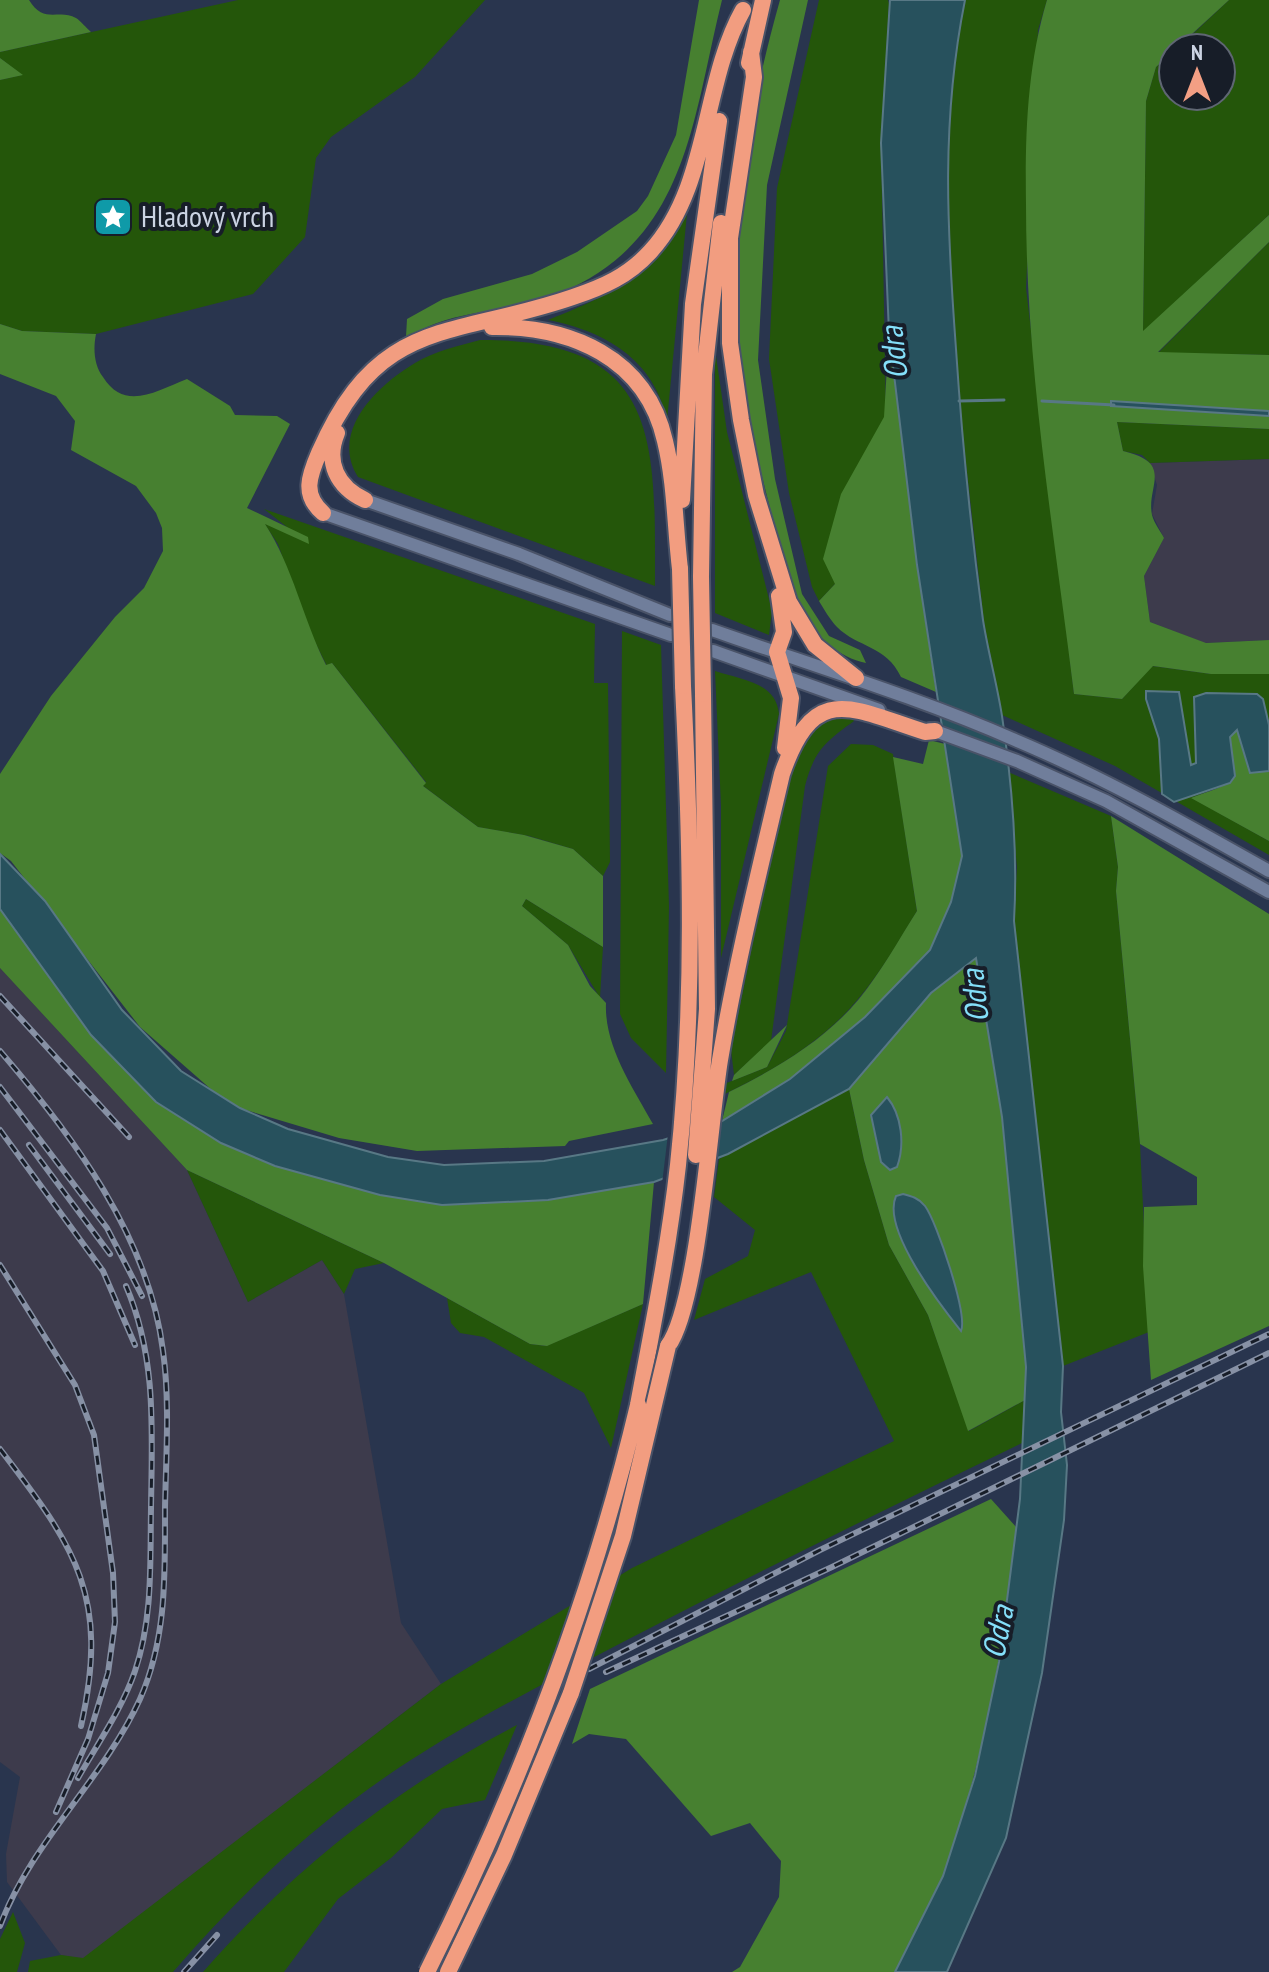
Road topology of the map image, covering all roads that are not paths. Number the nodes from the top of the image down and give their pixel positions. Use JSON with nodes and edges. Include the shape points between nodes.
{"nodes":[{"id":1,"x":763,"y":0,"type":"edge"},
{"id":2,"x":744,"y":5,"type":"edge"},
{"id":3,"x":751,"y":52,"type":"junction"},
{"id":4,"x":365,"y":500,"type":"joint"},
{"id":5,"x":323,"y":513,"type":"joint"},
{"id":6,"x":766,"y":533,"type":"junction"},
{"id":7,"x":680,"y":569,"type":"junction"},
{"id":8,"x":670,"y":615,"type":"dead end"},
{"id":9,"x":712,"y":630,"type":"dead end"},
{"id":10,"x":671,"y":635,"type":"dead end"},
{"id":11,"x":713,"y":651,"type":"dead end"},
{"id":12,"x":777,"y":652,"type":"junction"},
{"id":13,"x":784,"y":675,"type":"junction"},
{"id":14,"x":856,"y":678,"type":"junction"},
{"id":15,"x":853,"y":704,"type":"junction"},
{"id":16,"x":935,"y":731,"type":"joint"},
{"id":17,"x":782,"y":774,"type":"junction"},
{"id":18,"x":1269,"y":871,"type":"edge"},
{"id":19,"x":1269,"y":892,"type":"edge"},
{"id":20,"x":713,"y":1053,"type":"junction"},
{"id":21,"x":427,"y":1972,"type":"edge"},
{"id":22,"x":448,"y":1972,"type":"edge"}],
"edges":[{"from":1,"to":3,"type":"highway"},
{"from":2,"to":5,"type":"highway","via":[[728,37],[706,134],[672,221],[657,244],[602,287],[520,314],[436,331],[374,367],[344,402],[310,475],[311,498]]},
{"from":2,"to":7,"type":"highway","via":[[715,148],[695,289],[686,371]]},
{"from":3,"to":6,"type":"highway","via":[[754,77],[730,238],[728,306],[741,420]]},
{"from":3,"to":20,"type":"highway","bridge":true,"via":[[730,162],[707,345],[701,462]]},
{"from":4,"to":7,"type":"highway","via":[[338,479],[332,450],[352,402],[387,364],[414,347],[460,331],[517,327],[567,335],[613,359],[632,376],[658,417],[670,463]]},
{"from":4,"to":8,"type":"main road"},
{"from":5,"to":10,"type":"main road"},
{"from":6,"to":12,"type":"highway","via":[[783,614]]},
{"from":6,"to":14,"type":"highway","via":[[802,628]]},
{"from":7,"to":21,"type":"highway","bridge":true,"via":[[690,910],[678,1167],[666,1255],[638,1405],[580,1614],[485,1853]]},
{"from":9,"to":12,"type":"main road"},
{"from":11,"to":13,"type":"main road"},
{"from":12,"to":13,"type":"highway"},
{"from":12,"to":14,"type":"main road"},
{"from":13,"to":15,"type":"main road"},
{"from":13,"to":17,"type":"highway","via":[[791,698]]},
{"from":14,"to":18,"type":"main road","via":[[1014,739],[1109,783]]},
{"from":15,"to":16,"type":"highway","via":[[925,732]]},
{"from":15,"to":17,"type":"highway","via":[[804,725]]},
{"from":16,"to":19,"type":"main road","via":[[1106,801]]},
{"from":17,"to":20,"type":"highway"},
{"from":20,"to":22,"type":"highway","bridge":true,"via":[[692,1260],[638,1481],[587,1648],[520,1818]]}]}
